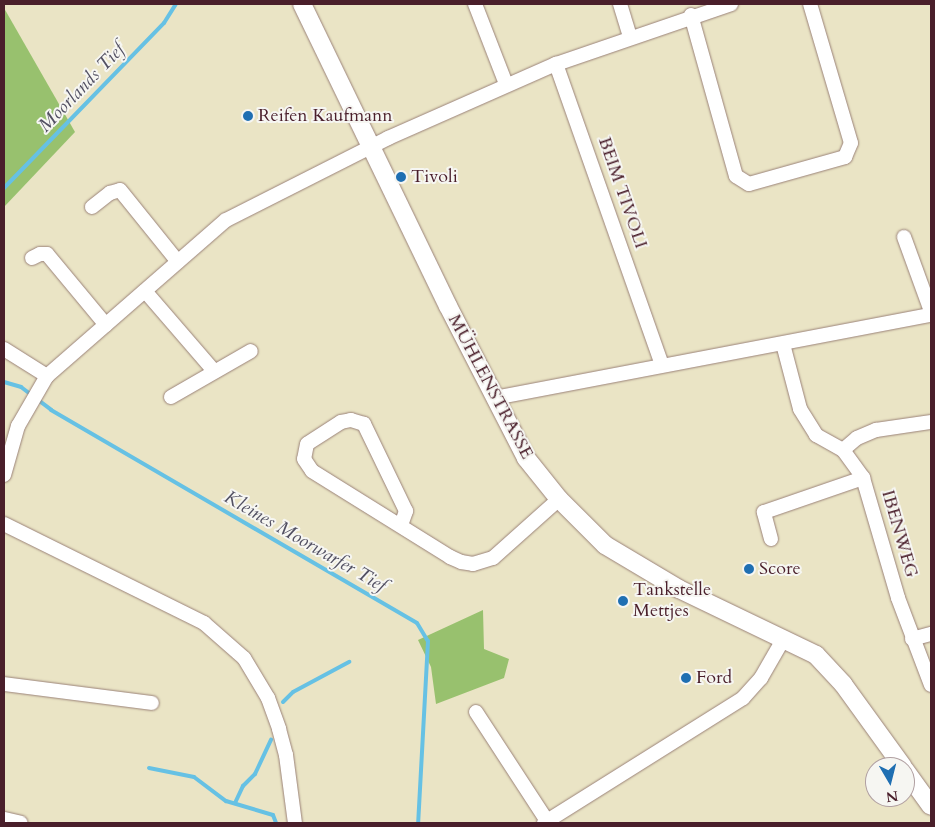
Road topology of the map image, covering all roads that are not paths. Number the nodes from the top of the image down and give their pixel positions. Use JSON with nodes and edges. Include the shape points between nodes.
{"nodes":[{"id":1,"x":302,"y":4,"type":"edge"},
{"id":2,"x":475,"y":4,"type":"edge"},
{"id":3,"x":620,"y":4,"type":"edge"},
{"id":4,"x":731,"y":4,"type":"edge"},
{"id":5,"x":810,"y":4,"type":"edge"},
{"id":6,"x":691,"y":15,"type":"junction"},
{"id":7,"x":630,"y":37,"type":"junction"},
{"id":8,"x":556,"y":64,"type":"junction"},
{"id":9,"x":506,"y":84,"type":"junction"},
{"id":10,"x":371,"y":148,"type":"junction"},
{"id":11,"x":92,"y":207,"type":"dead end"},
{"id":12,"x":904,"y":237,"type":"dead end"},
{"id":13,"x":32,"y":258,"type":"dead end"},
{"id":14,"x":178,"y":262,"type":"junction"},
{"id":15,"x":145,"y":291,"type":"junction"},
{"id":16,"x":931,"y":311,"type":"edge"},
{"id":17,"x":931,"y":315,"type":"edge"},
{"id":18,"x":106,"y":325,"type":"junction"},
{"id":19,"x":783,"y":344,"type":"junction"},
{"id":20,"x":4,"y":348,"type":"edge"},
{"id":21,"x":251,"y":351,"type":"dead end"},
{"id":22,"x":662,"y":365,"type":"junction"},
{"id":23,"x":214,"y":371,"type":"junction"},
{"id":24,"x":48,"y":376,"type":"junction"},
{"id":25,"x":171,"y":397,"type":"dead end"},
{"id":26,"x":494,"y":398,"type":"junction"},
{"id":27,"x":931,"y":422,"type":"edge"},
{"id":28,"x":843,"y":450,"type":"junction"},
{"id":29,"x":4,"y":475,"type":"edge"},
{"id":30,"x":863,"y":478,"type":"junction"},
{"id":31,"x":559,"y":499,"type":"junction"},
{"id":32,"x":4,"y":524,"type":"edge"},
{"id":33,"x":401,"y":525,"type":"junction"},
{"id":34,"x":771,"y":539,"type":"dead end"},
{"id":35,"x":931,"y":634,"type":"edge"},
{"id":36,"x":784,"y":638,"type":"junction"},
{"id":37,"x":912,"y":639,"type":"junction"},
{"id":38,"x":4,"y":684,"type":"edge"},
{"id":39,"x":931,"y":685,"type":"edge"},
{"id":40,"x":152,"y":703,"type":"dead end"},
{"id":41,"x":476,"y":712,"type":"dead end"},
{"id":42,"x":896,"y":757,"type":"edge"},
{"id":43,"x":915,"y":783,"type":"edge"},
{"id":44,"x":931,"y":806,"type":"edge"},
{"id":45,"x":4,"y":819,"type":"edge"},
{"id":46,"x":546,"y":822,"type":"edge"},
{"id":47,"x":21,"y":823,"type":"edge"},
{"id":48,"x":295,"y":823,"type":"edge"}],
"edges":[{"from":1,"to":10,"type":"street","name":"MÜHLENSTRASSE"},
{"from":2,"to":9,"type":"street"},
{"from":3,"to":7,"type":"street"},
{"from":4,"to":6,"type":"street"},
{"from":5,"to":6,"type":"street","via":[[851,143],[845,157],[749,184],[736,176]]},
{"from":6,"to":7,"type":"street"},
{"from":7,"to":8,"type":"street"},
{"from":8,"to":9,"type":"street"},
{"from":8,"to":22,"type":"street","name":"BEIM TIVOLI"},
{"from":9,"to":10,"type":"street"},
{"from":10,"to":14,"type":"street","via":[[245,208],[226,220]]},
{"from":10,"to":26,"type":"street","name":"MÜHLENSTRASSE"},
{"from":11,"to":14,"type":"street","via":[[110,193],[120,190]]},
{"from":12,"to":16,"type":"street"},
{"from":13,"to":18,"type":"street","via":[[47,254]]},
{"from":14,"to":15,"type":"street"},
{"from":15,"to":18,"type":"street"},
{"from":15,"to":23,"type":"street"},
{"from":17,"to":19,"type":"street"},
{"from":18,"to":24,"type":"street"},
{"from":19,"to":22,"type":"street"},
{"from":19,"to":28,"type":"street","via":[[800,409],[816,435]]},
{"from":20,"to":24,"type":"street"},
{"from":21,"to":23,"type":"street"},
{"from":22,"to":26,"type":"street"},
{"from":23,"to":25,"type":"street"},
{"from":24,"to":29,"type":"street","via":[[18,426]]},
{"from":26,"to":31,"type":"street","name":"MÜHLENSTRASSE","via":[[526,458]]},
{"from":27,"to":28,"type":"street","via":[[876,430],[857,438]]},
{"from":28,"to":30,"type":"street","name":"IBENWEG"},
{"from":30,"to":34,"type":"street","name":"IBENWEG","via":[[764,512]]},
{"from":30,"to":37,"type":"street","name":"IBENWEG"},
{"from":31,"to":33,"type":"street","via":[[484,563],[473,564],[450,557]]},
{"from":31,"to":36,"type":"street","name":"MÜHLENSTRASSE","via":[[605,545],[679,589]]},
{"from":32,"to":48,"type":"street","via":[[204,623],[244,658],[268,698],[279,729],[286,755]]},
{"from":33,"to":33,"type":"street","via":[[312,471],[304,459],[307,444],[341,422],[351,420],[364,424],[406,511]]},
{"from":35,"to":37,"type":"street"},
{"from":36,"to":42,"type":"street","name":"MÜHLENSTRASSE","via":[[816,655],[843,684]]},
{"from":36,"to":46,"type":"street","via":[[762,678],[743,698]]},
{"from":37,"to":39,"type":"street","name":"IBENWEG"},
{"from":38,"to":40,"type":"street"},
{"from":41,"to":46,"type":"street"},
{"from":43,"to":44,"type":"street","name":"MÜHLENSTRASSE"},
{"from":45,"to":47,"type":"street"}]}
